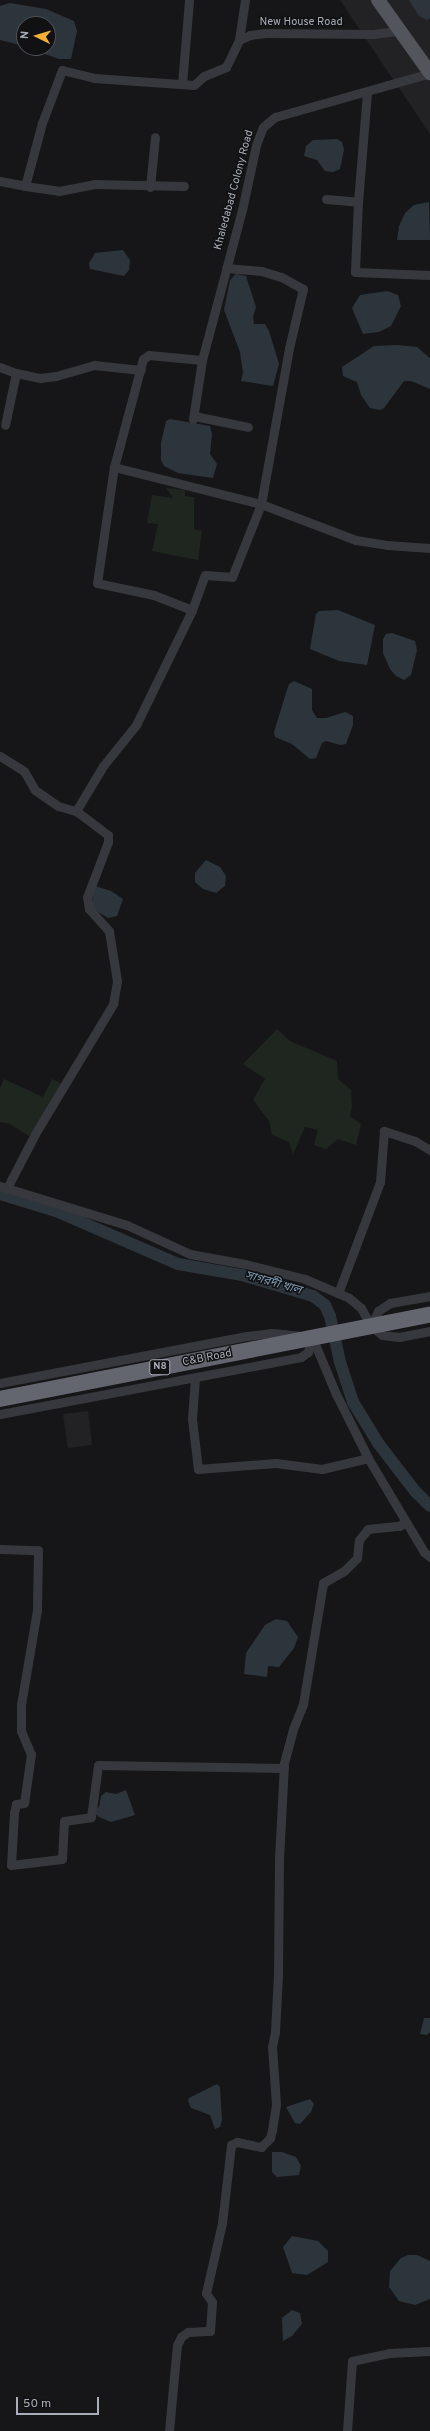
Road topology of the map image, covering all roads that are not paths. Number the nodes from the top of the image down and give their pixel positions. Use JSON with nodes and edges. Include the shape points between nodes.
{"nodes":[{"id":1,"x":189,"y":0,"type":"edge"},
{"id":2,"x":245,"y":0,"type":"edge"},
{"id":3,"x":378,"y":0,"type":"edge"},
{"id":4,"x":399,"y":31,"type":"junction"},
{"id":5,"x":239,"y":40,"type":"junction"},
{"id":6,"x":430,"y":73,"type":"edge"},
{"id":7,"x":182,"y":84,"type":"junction"},
{"id":8,"x":367,"y":92,"type":"junction"},
{"id":9,"x":155,"y":137,"type":"dead end"},
{"id":10,"x":0,"y":182,"type":"edge"},
{"id":11,"x":25,"y":186,"type":"junction"},
{"id":12,"x":184,"y":186,"type":"dead end"},
{"id":13,"x":150,"y":187,"type":"junction"},
{"id":14,"x":326,"y":199,"type":"dead end"},
{"id":15,"x":358,"y":202,"type":"junction"},
{"id":16,"x":226,"y":268,"type":"junction"},
{"id":17,"x":430,"y":275,"type":"edge"},
{"id":18,"x":202,"y":360,"type":"junction"},
{"id":19,"x":0,"y":367,"type":"edge"},
{"id":20,"x":141,"y":370,"type":"junction"},
{"id":21,"x":16,"y":372,"type":"junction"},
{"id":22,"x":5,"y":425,"type":"dead end"},
{"id":23,"x":248,"y":427,"type":"dead end"},
{"id":24,"x":114,"y":467,"type":"junction"},
{"id":25,"x":261,"y":504,"type":"junction"},
{"id":26,"x":430,"y":548,"type":"edge"},
{"id":27,"x":192,"y":610,"type":"junction"},
{"id":28,"x":0,"y":756,"type":"edge"},
{"id":29,"x":76,"y":811,"type":"junction"},
{"id":30,"x":430,"y":1150,"type":"edge"},
{"id":31,"x":3,"y":1187,"type":"edge"},
{"id":32,"x":338,"y":1293,"type":"junction"},
{"id":33,"x":430,"y":1296,"type":"edge"},
{"id":34,"x":430,"y":1314,"type":"edge"},
{"id":35,"x":371,"y":1326,"type":"junction"},
{"id":36,"x":430,"y":1332,"type":"edge"},
{"id":37,"x":316,"y":1337,"type":"junction"},
{"id":38,"x":195,"y":1378,"type":"junction"},
{"id":39,"x":0,"y":1383,"type":"edge"},
{"id":40,"x":0,"y":1399,"type":"edge"},
{"id":41,"x":0,"y":1414,"type":"edge"},
{"id":42,"x":368,"y":1458,"type":"junction"},
{"id":43,"x":406,"y":1522,"type":"junction"},
{"id":44,"x":0,"y":1549,"type":"edge"},
{"id":45,"x":430,"y":1557,"type":"edge"},
{"id":46,"x":284,"y":1768,"type":"junction"},
{"id":47,"x":430,"y":2351,"type":"edge"},
{"id":48,"x":169,"y":2431,"type":"edge"},
{"id":49,"x":347,"y":2431,"type":"edge"}],
"edges":[{"from":1,"to":7,"type":"street"},
{"from":2,"to":5,"type":"street"},
{"from":3,"to":4,"type":"main road"},
{"from":4,"to":5,"type":"street","name":"New House Road","via":[[373,34],[266,33],[250,35]]},
{"from":4,"to":6,"type":"main road"},
{"from":5,"to":7,"type":"street","via":[[226,67],[204,76],[194,85]]},
{"from":6,"to":8,"type":"street","name":"Khaledabad Colony Road"},
{"from":7,"to":11,"type":"street","via":[[94,78],[62,71],[42,123]]},
{"from":8,"to":15,"type":"street"},
{"from":8,"to":16,"type":"street","name":"Khaledabad Colony Road","via":[[275,117],[263,127],[256,145]]},
{"from":9,"to":13,"type":"street"},
{"from":10,"to":11,"type":"street"},
{"from":11,"to":13,"type":"street","via":[[55,191],[94,184]]},
{"from":12,"to":13,"type":"street"},
{"from":14,"to":15,"type":"street"},
{"from":15,"to":17,"type":"street","via":[[355,272]]},
{"from":16,"to":18,"type":"street","name":"Khaledabad Colony Road"},
{"from":16,"to":25,"type":"street","via":[[261,271],[281,277],[303,289],[289,348]]},
{"from":18,"to":20,"type":"street","via":[[149,355],[143,358]]},
{"from":18,"to":23,"type":"street","name":"Khaledabad Colony Road","via":[[193,417]]},
{"from":19,"to":21,"type":"street"},
{"from":20,"to":21,"type":"street","via":[[94,365],[40,378]]},
{"from":20,"to":24,"type":"street"},
{"from":21,"to":22,"type":"street"},
{"from":24,"to":25,"type":"street"},
{"from":24,"to":27,"type":"street","via":[[97,583],[154,595]]},
{"from":25,"to":26,"type":"street","via":[[356,540]]},
{"from":25,"to":27,"type":"street","via":[[232,577],[205,574]]},
{"from":27,"to":29,"type":"street","via":[[136,725],[103,766]]},
{"from":28,"to":29,"type":"street","via":[[24,771],[35,790],[58,806]]},
{"from":29,"to":31,"type":"street","via":[[108,835],[108,842],[87,897],[89,909],[109,931],[117,981],[113,1004]]},
{"from":30,"to":32,"type":"street","via":[[415,1141],[384,1131],[380,1182]]},
{"from":31,"to":32,"type":"street","via":[[127,1225],[190,1254],[305,1279]]},
{"from":32,"to":35,"type":"street","via":[[361,1308]]},
{"from":33,"to":35,"type":"street","via":[[390,1303],[378,1311]]},
{"from":34,"to":35,"type":"highway","number":"N8"},
{"from":35,"to":36,"type":"street","via":[[382,1335],[399,1337]]},
{"from":35,"to":37,"type":"highway","number":"N8"},
{"from":37,"to":38,"type":"street","via":[[308,1352],[301,1357]]},
{"from":37,"to":39,"type":"street","via":[[272,1334],[247,1336]]},
{"from":37,"to":40,"type":"highway","name":"C&B Road","number":"N8"},
{"from":37,"to":42,"type":"street","via":[[336,1394]]},
{"from":38,"to":41,"type":"street"},
{"from":38,"to":42,"type":"street","via":[[192,1419],[198,1469],[276,1463],[322,1468]]},
{"from":42,"to":43,"type":"street"},
{"from":43,"to":45,"type":"street","via":[[424,1552]]},
{"from":43,"to":46,"type":"street","via":[[399,1526],[368,1529],[359,1540],[357,1558],[344,1571],[323,1583],[303,1704],[293,1729]]},
{"from":44,"to":46,"type":"street","via":[[38,1550],[37,1610],[21,1705],[21,1731],[31,1754],[24,1802],[16,1804],[14,1813],[11,1864],[62,1859],[64,1821],[91,1817],[98,1765]]},
{"from":46,"to":48,"type":"street","via":[[278,1859],[278,1974],[272,2047],[276,2104],[272,2130],[270,2138],[261,2147],[237,2142],[231,2145],[222,2223],[206,2293],[212,2302],[210,2331],[188,2332],[179,2341]]},
{"from":47,"to":49,"type":"street","via":[[389,2353],[352,2361]]}]}
